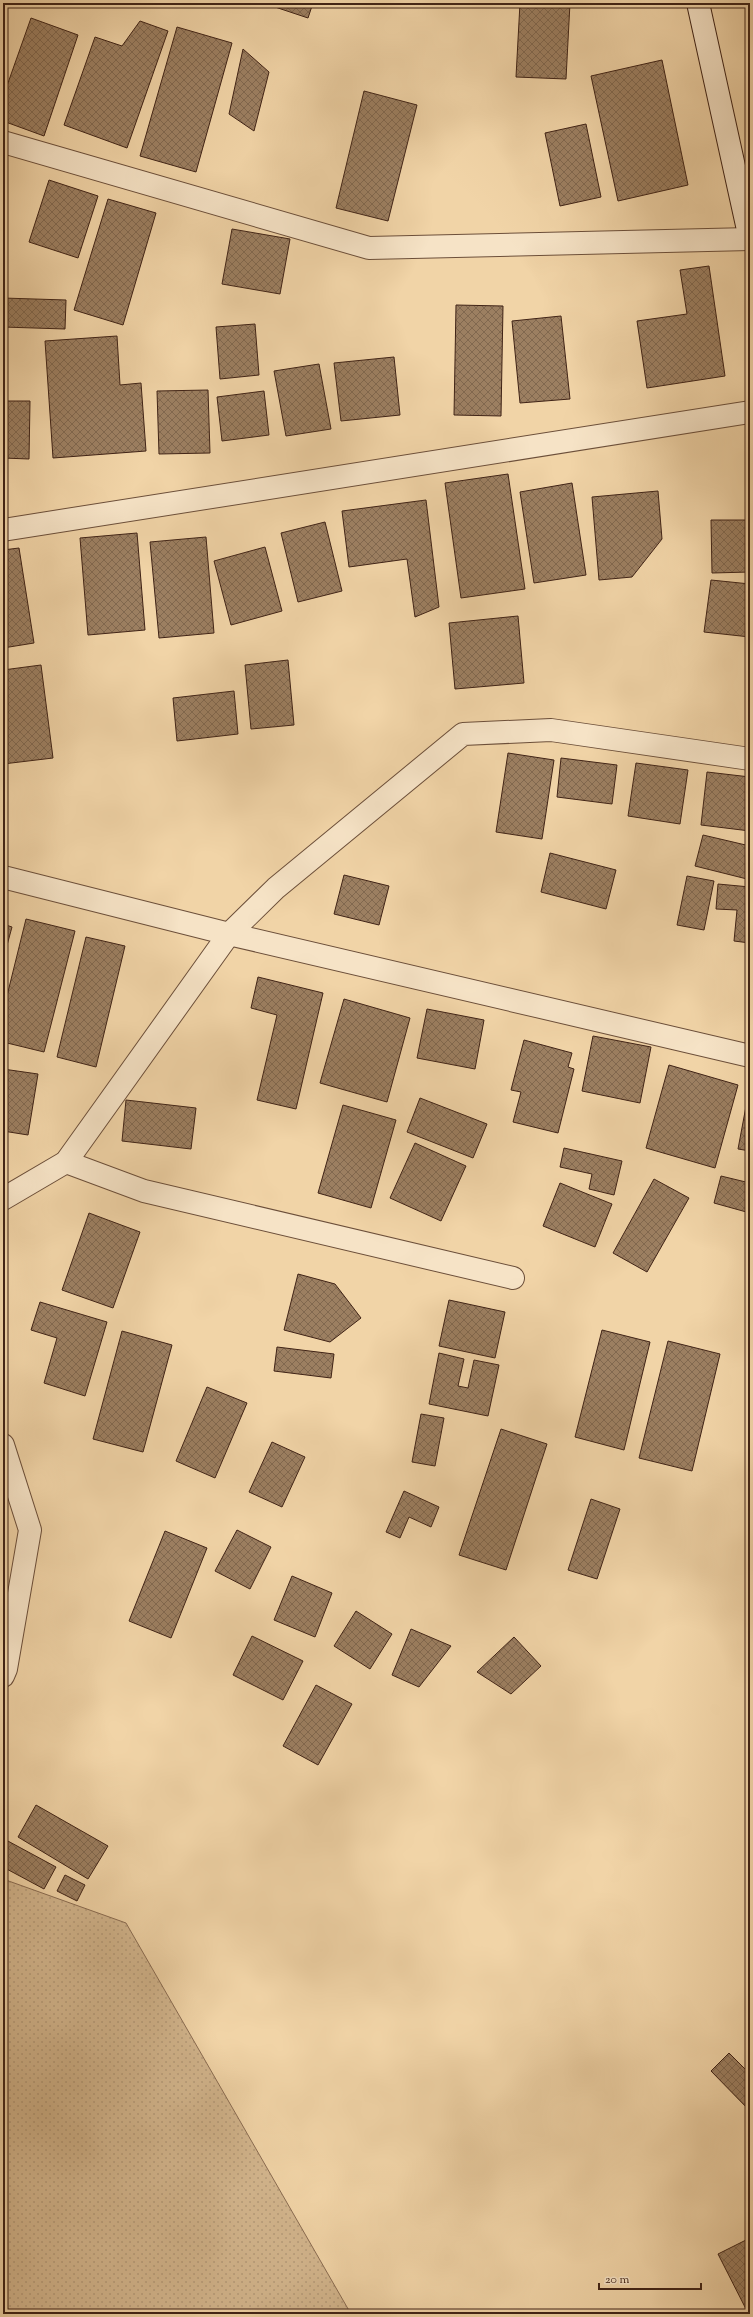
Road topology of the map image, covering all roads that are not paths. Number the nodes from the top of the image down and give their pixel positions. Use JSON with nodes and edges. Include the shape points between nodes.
{"nodes":[{"id":1,"x":698,"y":3,"type":"edge"},
{"id":2,"x":3,"y":142,"type":"edge"},
{"id":3,"x":750,"y":239,"type":"edge"},
{"id":4,"x":750,"y":412,"type":"edge"},
{"id":5,"x":3,"y":530,"type":"edge"},
{"id":6,"x":750,"y":759,"type":"edge"},
{"id":7,"x":3,"y":877,"type":"edge"},
{"id":8,"x":229,"y":934,"type":"junction"},
{"id":9,"x":750,"y":1056,"type":"edge"},
{"id":10,"x":66,"y":1162,"type":"junction"},
{"id":11,"x":3,"y":1199,"type":"edge"},
{"id":12,"x":512,"y":1278,"type":"dead end"},
{"id":13,"x":3,"y":1445,"type":"edge"},
{"id":14,"x":3,"y":1676,"type":"edge"}],
"edges":[{"from":1,"to":3,"type":"street"},
{"from":2,"to":3,"type":"street","via":[[369,248]]},
{"from":4,"to":5,"type":"street"},
{"from":6,"to":8,"type":"street","via":[[551,730],[463,734],[276,888]]},
{"from":7,"to":8,"type":"street"},
{"from":8,"to":9,"type":"street"},
{"from":8,"to":10,"type":"street"},
{"from":10,"to":11,"type":"street"},
{"from":10,"to":12,"type":"street","via":[[144,1191]]},
{"from":13,"to":14,"type":"street","via":[[30,1530]]}]}
